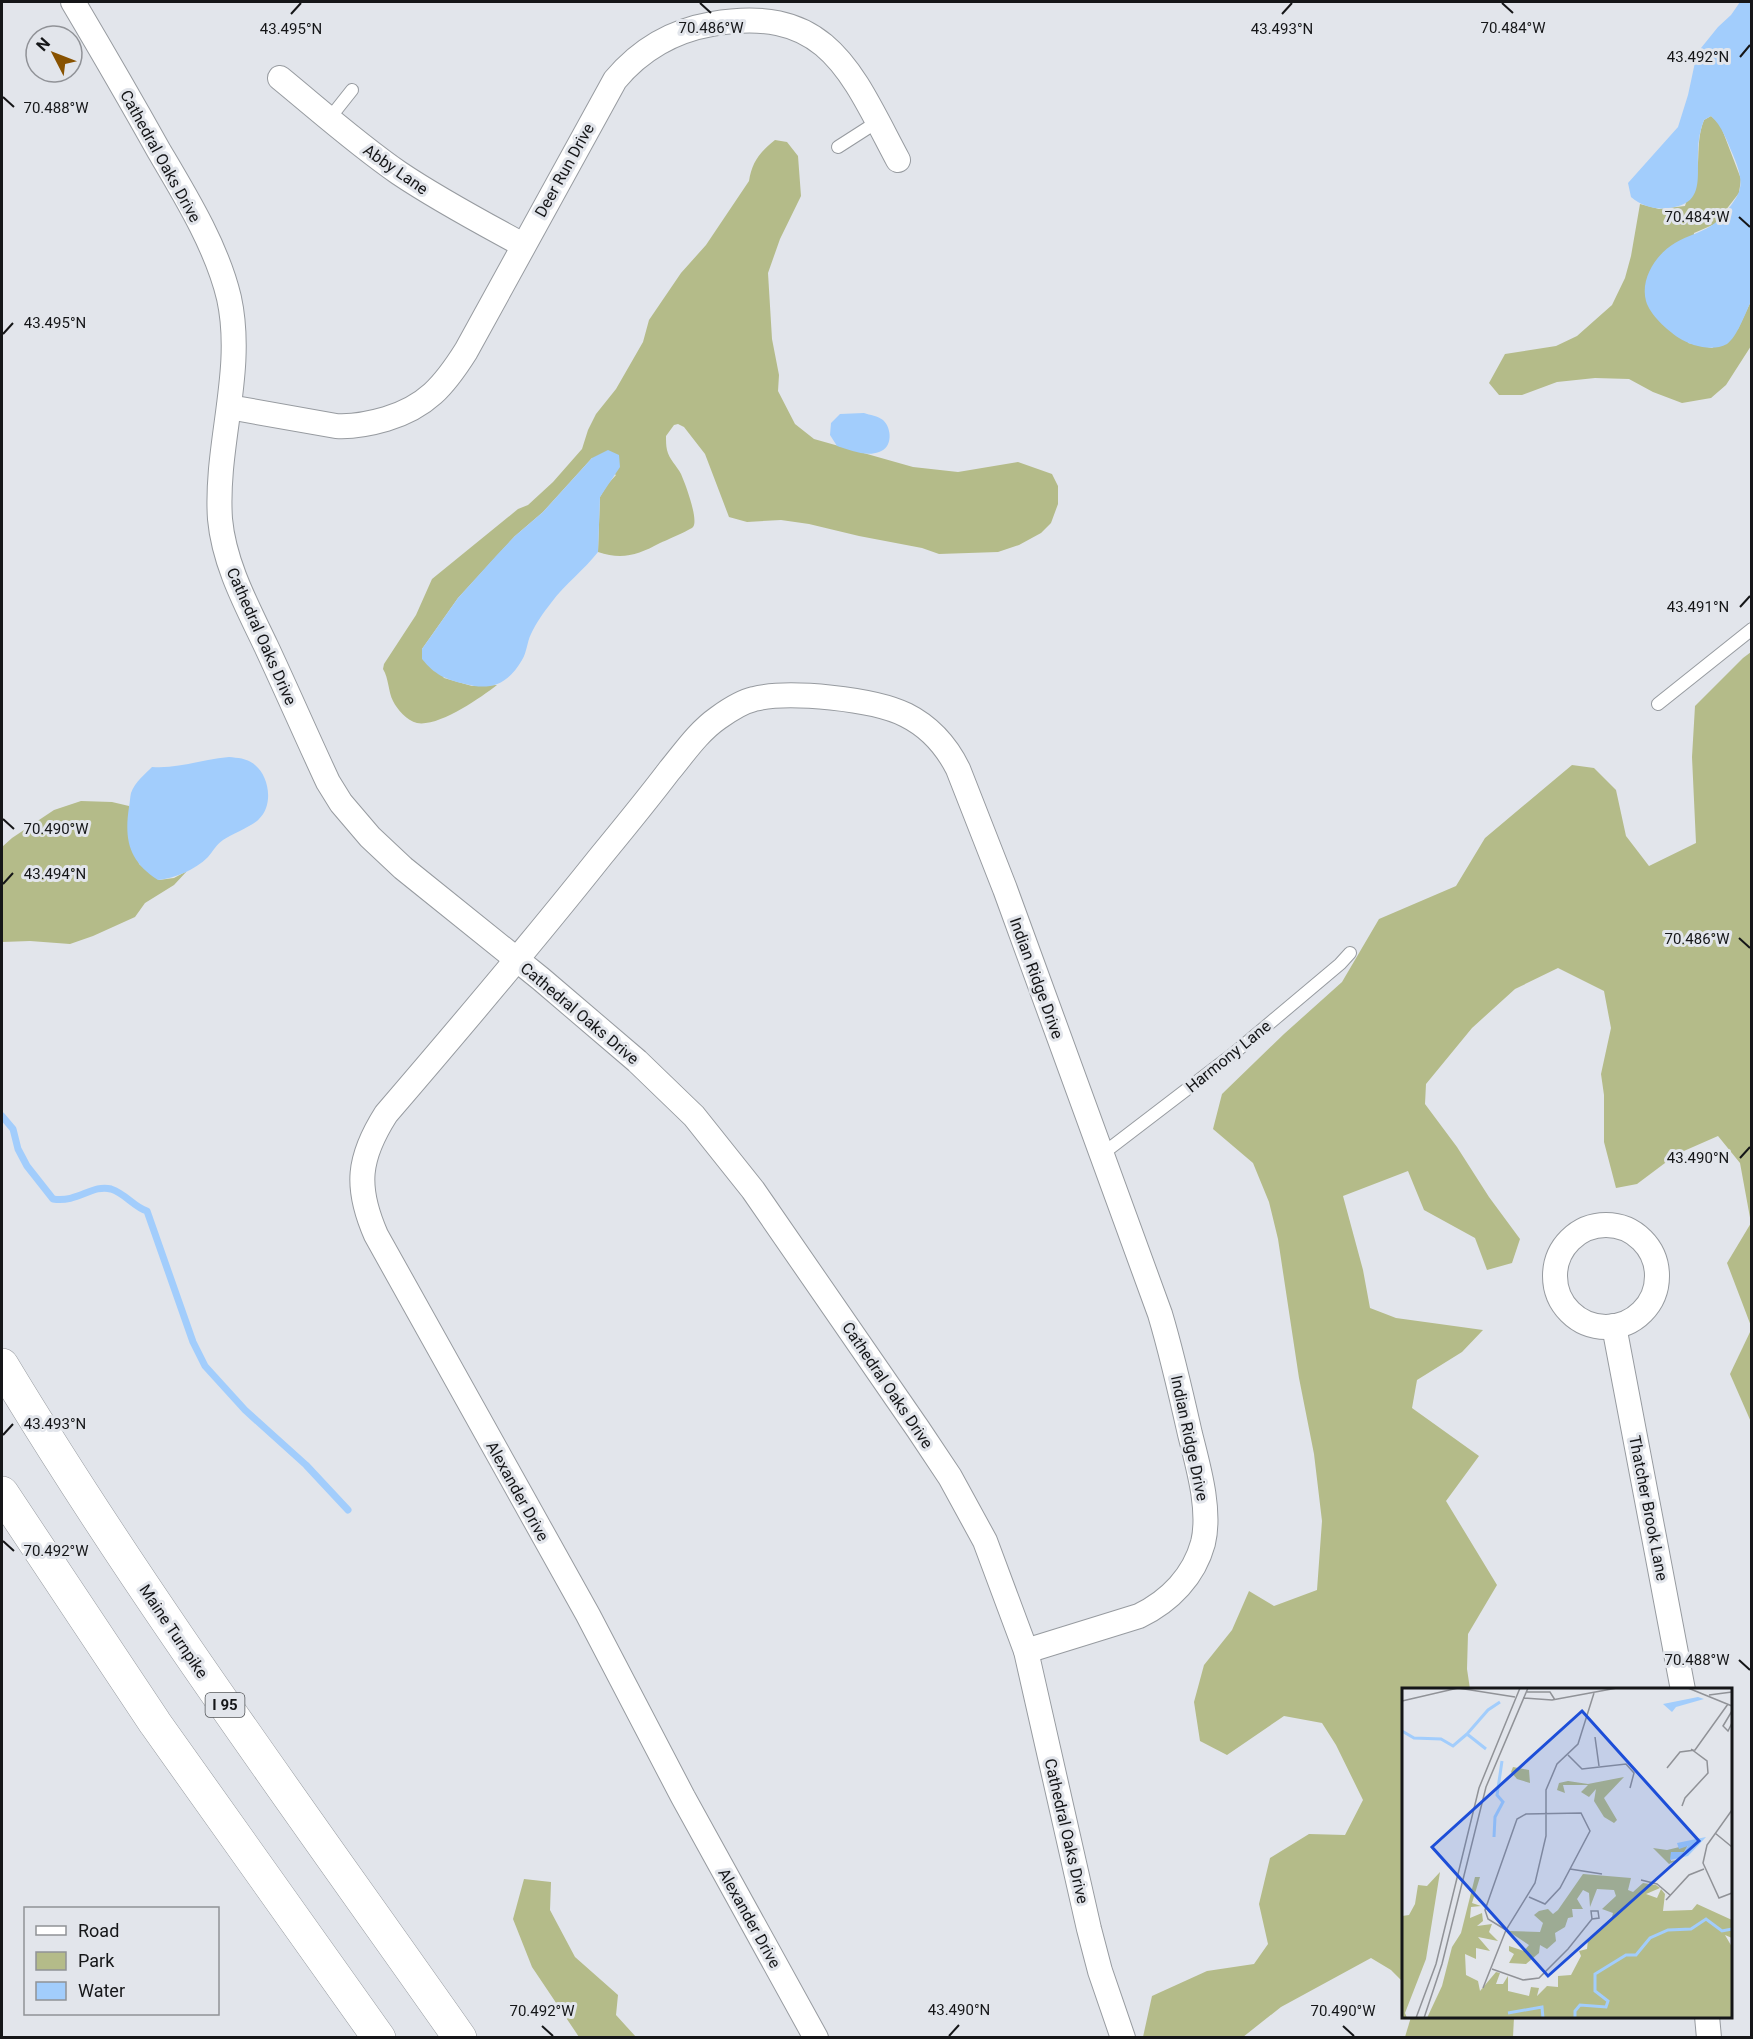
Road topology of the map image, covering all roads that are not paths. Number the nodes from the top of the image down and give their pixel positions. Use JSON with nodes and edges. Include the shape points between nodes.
{"nodes":[{"id":1,"x":73,"y":2,"type":"edge"},
{"id":2,"x":280,"y":78,"type":"dead end"},
{"id":3,"x":352,"y":90,"type":"dead end"},
{"id":4,"x":329,"y":119,"type":"junction"},
{"id":5,"x":878,"y":122,"type":"junction"},
{"id":6,"x":837,"y":147,"type":"dead end"},
{"id":7,"x":898,"y":160,"type":"dead end"},
{"id":8,"x":523,"y":245,"type":"junction"},
{"id":9,"x":229,"y":407,"type":"junction"},
{"id":10,"x":1752,"y":629,"type":"edge"},
{"id":11,"x":1658,"y":704,"type":"dead end"},
{"id":12,"x":1350,"y":952,"type":"dead end"},
{"id":13,"x":517,"y":960,"type":"junction"},
{"id":14,"x":1101,"y":1155,"type":"junction"},
{"id":15,"x":1614,"y":1326,"type":"junction"},
{"id":16,"x":2,"y":1365,"type":"edge"},
{"id":17,"x":2,"y":1493,"type":"edge"},
{"id":18,"x":1026,"y":1651,"type":"junction"},
{"id":19,"x":1683,"y":1688,"type":"edge"},
{"id":20,"x":1707,"y":2018,"type":"edge"},
{"id":21,"x":379,"y":2037,"type":"edge"},
{"id":22,"x":460,"y":2037,"type":"edge"},
{"id":23,"x":816,"y":2037,"type":"edge"},
{"id":24,"x":1123,"y":2037,"type":"edge"},
{"id":25,"x":1709,"y":2037,"type":"edge"}],
"edges":[{"from":1,"to":9,"type":"street","name":"Cathedral Oaks Drive","via":[[187,199],[223,277],[232,328]]},
{"from":2,"to":4,"type":"street","name":"Abby Lane"},
{"from":3,"to":4,"type":"lane"},
{"from":4,"to":8,"type":"street","name":"Abby Lane","via":[[413,182]]},
{"from":5,"to":6,"type":"lane"},
{"from":5,"to":7,"type":"street","name":"Deer Run Drive"},
{"from":5,"to":8,"type":"street","name":"Deer Run Drive","via":[[844,65],[823,44],[796,27],[751,20],[684,31],[649,47],[615,80]]},
{"from":8,"to":9,"type":"street","name":"Deer Run Drive","via":[[451,375],[416,407],[351,427]]},
{"from":9,"to":13,"type":"street","name":"Cathedral Oaks Drive","via":[[220,471],[224,543],[242,595],[328,782],[370,837]]},
{"from":10,"to":11,"type":"lane"},
{"from":12,"to":14,"type":"lane","name":"Harmony Lane","via":[[1233,1054]]},
{"from":13,"to":14,"type":"street","name":"Indian Ridge Drive","via":[[688,747],[717,719],[743,703],[767,697],[847,700],[887,707],[930,730],[958,769]]},
{"from":13,"to":18,"type":"street","name":"Cathedral Oaks Drive","via":[[675,1097],[753,1190],[951,1477],[984,1541]]},
{"from":13,"to":23,"type":"street","name":"Alexander Drive","via":[[380,1124],[363,1168],[366,1213]]},
{"from":14,"to":18,"type":"street","name":"Indian Ridge Drive","via":[[1172,1353],[1199,1475],[1203,1540],[1191,1572],[1156,1608]]},
{"from":15,"to":15,"type":"street","via":[[1638,1316],[1649,1304],[1656,1287],[1656,1262],[1637,1234],[1622,1226],[1596,1225],[1574,1235],[1563,1248],[1556,1264],[1555,1281],[1559,1297],[1575,1316],[1598,1326]]},
{"from":15,"to":19,"type":"street","name":"Thatcher Brook Lane"},
{"from":16,"to":22,"type":"highway","name":"Maine Turnpike","number":"I 95","via":[[54,1451],[200,1669]]},
{"from":17,"to":21,"type":"highway","via":[[155,1723]]},
{"from":18,"to":24,"type":"street","name":"Cathedral Oaks Drive","via":[[1089,1929]]},
{"from":20,"to":25,"type":"street"}]}
